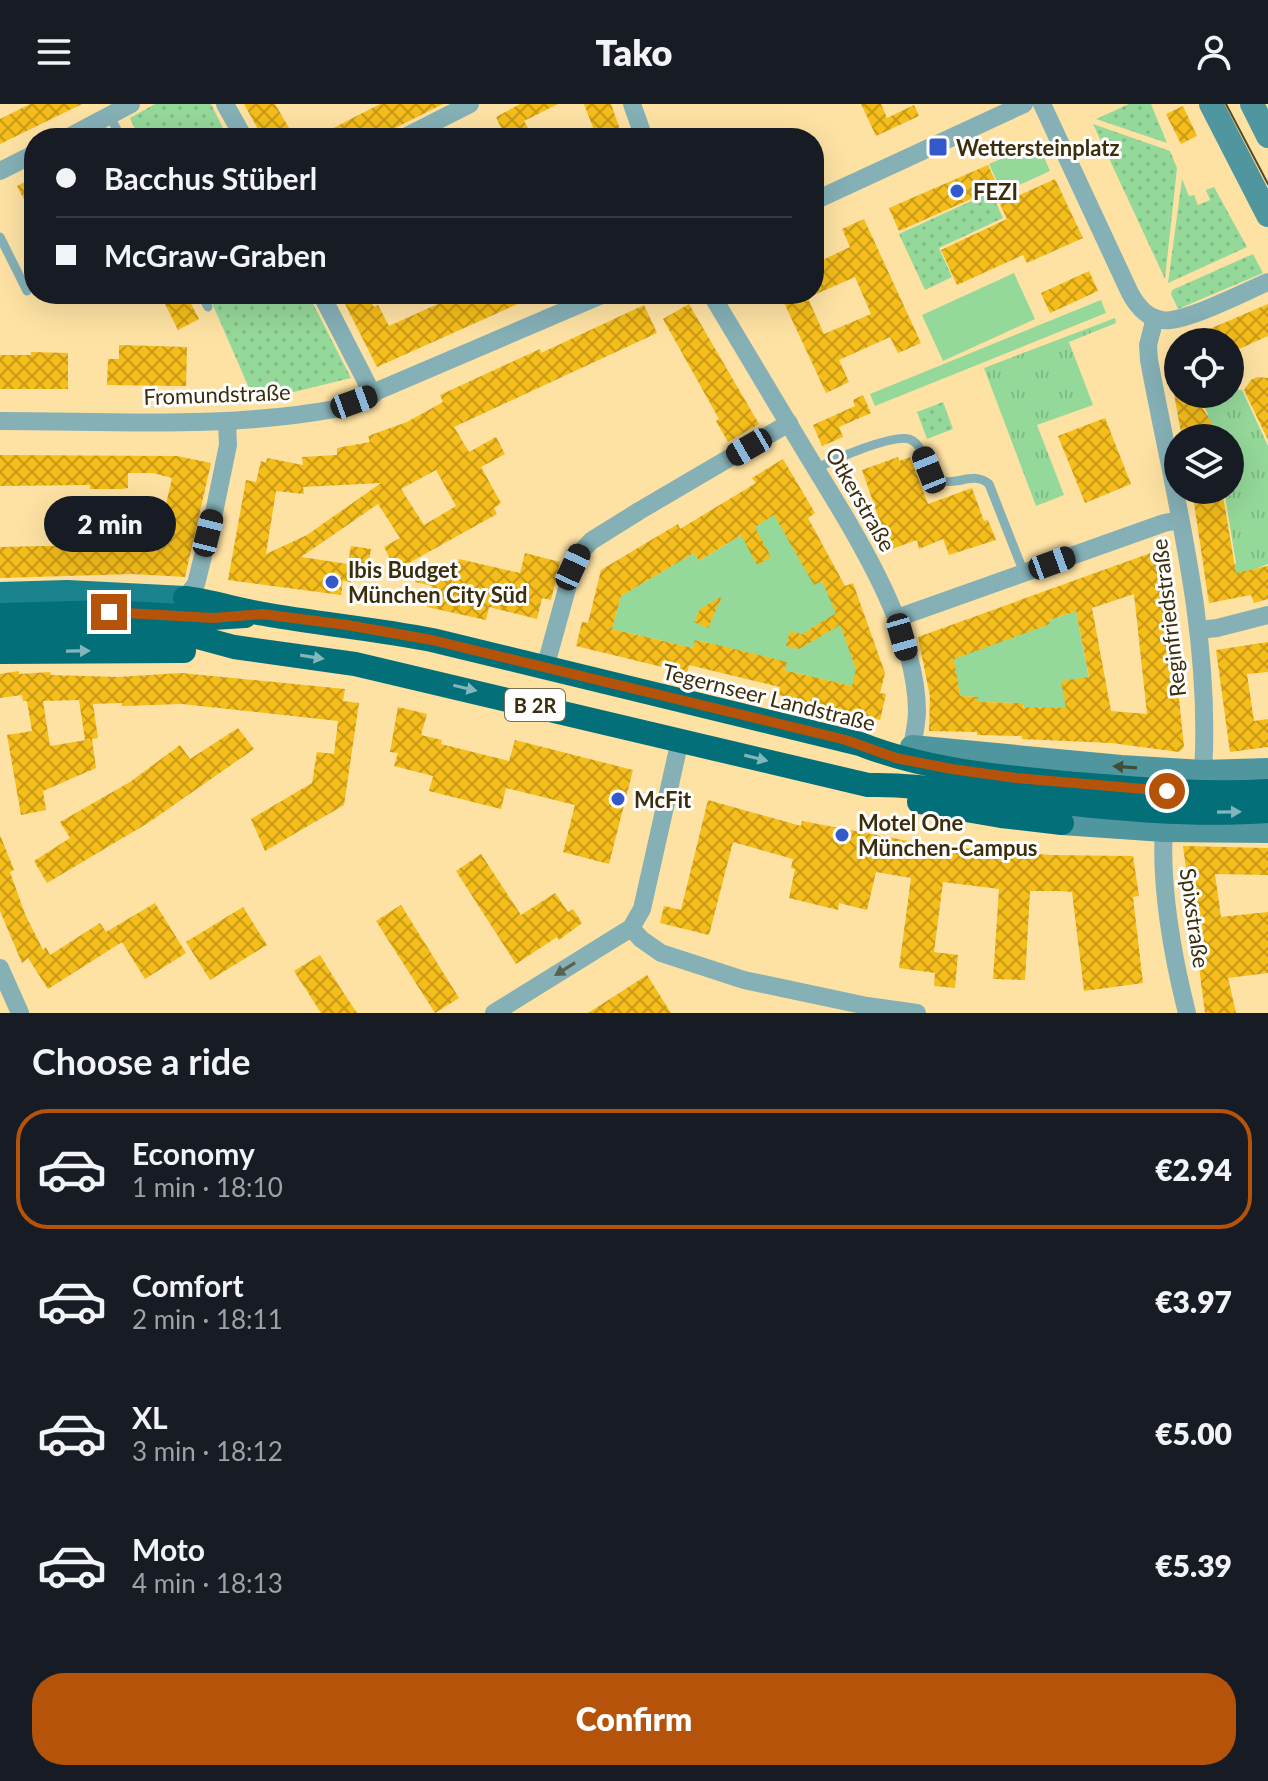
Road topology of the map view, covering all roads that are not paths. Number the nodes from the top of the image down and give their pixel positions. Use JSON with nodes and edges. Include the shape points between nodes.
{"nodes":[{"id":1,"x":131,"y":104,"type":"edge"},
{"id":2,"x":225,"y":104,"type":"edge"},
{"id":3,"x":470,"y":104,"type":"edge"},
{"id":4,"x":632,"y":104,"type":"edge"},
{"id":5,"x":1024,"y":104,"type":"edge"},
{"id":6,"x":1042,"y":104,"type":"edge"},
{"id":7,"x":1211,"y":104,"type":"edge"},
{"id":8,"x":1252,"y":104,"type":"edge"},
{"id":9,"x":110,"y":116,"type":"junction"},
{"id":10,"x":87,"y":128,"type":"edge"},
{"id":11,"x":116,"y":128,"type":"edge"},
{"id":12,"x":238,"y":128,"type":"edge"},
{"id":13,"x":423,"y":128,"type":"edge"},
{"id":14,"x":640,"y":128,"type":"edge"},
{"id":15,"x":1267,"y":133,"type":"edge"},
{"id":16,"x":24,"y":159,"type":"edge"},
{"id":17,"x":0,"y":171,"type":"edge"},
{"id":18,"x":824,"y":196,"type":"edge"},
{"id":19,"x":1268,"y":215,"type":"edge"},
{"id":20,"x":0,"y":237,"type":"edge"},
{"id":21,"x":1268,"y":282,"type":"edge"},
{"id":22,"x":24,"y":285,"type":"edge"},
{"id":23,"x":206,"y":304,"type":"edge"},
{"id":24,"x":326,"y":304,"type":"edge"},
{"id":25,"x":581,"y":304,"type":"edge"},
{"id":26,"x":717,"y":304,"type":"edge"},
{"id":27,"x":208,"y":307,"type":"dead end"},
{"id":28,"x":1155,"y":318,"type":"junction"},
{"id":29,"x":373,"y":395,"type":"junction"},
{"id":30,"x":0,"y":421,"type":"edge"},
{"id":31,"x":227,"y":422,"type":"junction"},
{"id":32,"x":789,"y":423,"type":"junction"},
{"id":33,"x":816,"y":469,"type":"junction"},
{"id":34,"x":1180,"y":520,"type":"junction"},
{"id":35,"x":1024,"y":573,"type":"junction"},
{"id":36,"x":0,"y":594,"type":"edge"},
{"id":37,"x":185,"y":598,"type":"junction"},
{"id":38,"x":262,"y":614,"type":"junction"},
{"id":39,"x":0,"y":615,"type":"edge"},
{"id":40,"x":1268,"y":615,"type":"edge"},
{"id":41,"x":897,"y":618,"type":"junction"},
{"id":42,"x":1198,"y":630,"type":"junction"},
{"id":43,"x":0,"y":634,"type":"edge"},
{"id":44,"x":234,"y":647,"type":"junction"},
{"id":45,"x":0,"y":652,"type":"edge"},
{"id":46,"x":545,"y":668,"type":"junction"},
{"id":47,"x":680,"y":740,"type":"junction"},
{"id":48,"x":860,"y":744,"type":"junction"},
{"id":49,"x":912,"y":747,"type":"junction"},
{"id":50,"x":1268,"y":770,"type":"edge"},
{"id":51,"x":1203,"y":772,"type":"junction"},
{"id":52,"x":868,"y":785,"type":"junction"},
{"id":53,"x":1268,"y":791,"type":"edge"},
{"id":54,"x":1268,"y":811,"type":"edge"},
{"id":55,"x":1062,"y":823,"type":"joint"},
{"id":56,"x":1164,"y":830,"type":"junction"},
{"id":57,"x":1268,"y":831,"type":"edge"},
{"id":58,"x":631,"y":928,"type":"junction"},
{"id":59,"x":0,"y":968,"type":"edge"},
{"id":60,"x":20,"y":1013,"type":"edge"},
{"id":61,"x":494,"y":1013,"type":"edge"},
{"id":62,"x":917,"y":1013,"type":"edge"},
{"id":63,"x":1187,"y":1013,"type":"edge"}],
"edges":[{"from":1,"to":9,"type":"street"},
{"from":2,"to":12,"type":"street"},
{"from":3,"to":13,"type":"street"},
{"from":4,"to":14,"type":"street"},
{"from":5,"to":18,"type":"street"},
{"from":6,"to":28,"type":"street","via":[[1130,293],[1142,311]]},
{"from":7,"to":19,"type":"main road"},
{"from":8,"to":15,"type":"main road"},
{"from":9,"to":10,"type":"street"},
{"from":9,"to":11,"type":"lane"},
{"from":16,"to":17,"type":"street"},
{"from":20,"to":22,"type":"lane"},
{"from":21,"to":28,"type":"street","via":[[1179,319]]},
{"from":23,"to":27,"type":"lane"},
{"from":24,"to":29,"type":"street"},
{"from":25,"to":29,"type":"street","name":"Fromundstraße"},
{"from":26,"to":32,"type":"street","name":"Otkerstraße"},
{"from":28,"to":34,"type":"street","name":"Reginfriedstraße","via":[[1149,360]]},
{"from":29,"to":31,"type":"street","name":"Fromundstraße","via":[[335,409]]},
{"from":30,"to":31,"type":"street","name":"Fromundstraße"},
{"from":31,"to":37,"type":"street","via":[[228,445],[196,584]]},
{"from":32,"to":33,"type":"street","name":"Otkerstraße"},
{"from":32,"to":46,"type":"street","via":[[591,541],[573,567]]},
{"from":33,"to":35,"type":"lane","via":[[885,442],[912,440],[934,477],[977,477],[989,484]]},
{"from":33,"to":41,"type":"street","name":"Otkerstraße"},
{"from":34,"to":35,"type":"street"},
{"from":34,"to":42,"type":"street","name":"Reginfriedstraße"},
{"from":35,"to":41,"type":"street"},
{"from":36,"to":37,"type":"main road","number":"B 2R"},
{"from":37,"to":38,"type":"highway","number":"B 2R"},
{"from":38,"to":39,"type":"highway"},
{"from":38,"to":46,"type":"highway","name":"Tegernseer Landstraße","number":"B 2R","via":[[386,631]]},
{"from":40,"to":42,"type":"street"},
{"from":41,"to":49,"type":"street","name":"Otkerstraße","via":[[916,694]]},
{"from":42,"to":51,"type":"street","name":"Reginfriedstraße"},
{"from":43,"to":44,"type":"highway","via":[[154,633]]},
{"from":45,"to":44,"type":"highway","number":"B 2R","one_way":true,"via":[[196,652]]},
{"from":44,"to":47,"type":"highway","number":"B 2R","one_way":true,"via":[[389,670]]},
{"from":46,"to":48,"type":"highway","name":"Tegernseer Landstraße","number":"B 2R"},
{"from":47,"to":52,"type":"highway","number":"B 2R","one_way":true},
{"from":47,"to":58,"type":"street","via":[[642,909]]},
{"from":48,"to":49,"type":"highway"},
{"from":48,"to":53,"type":"highway","name":"Tegernseer Landstraße","number":"B 2R","via":[[896,758],[1016,778],[1160,790]]},
{"from":51,"to":49,"type":"main road","one_way":true},
{"from":50,"to":51,"type":"main road"},
{"from":52,"to":54,"type":"highway","number":"B 2R","one_way":true,"via":[[906,784],[1148,809]]},
{"from":52,"to":55,"type":"highway","via":[[903,799]]},
{"from":55,"to":56,"type":"main road"},
{"from":56,"to":57,"type":"main road"},
{"from":56,"to":63,"type":"street","name":"Spixstraße","via":[[1176,966]]},
{"from":58,"to":61,"type":"street","one_way":true},
{"from":58,"to":62,"type":"street","via":[[661,953],[744,980]]},
{"from":59,"to":60,"type":"street"}]}
